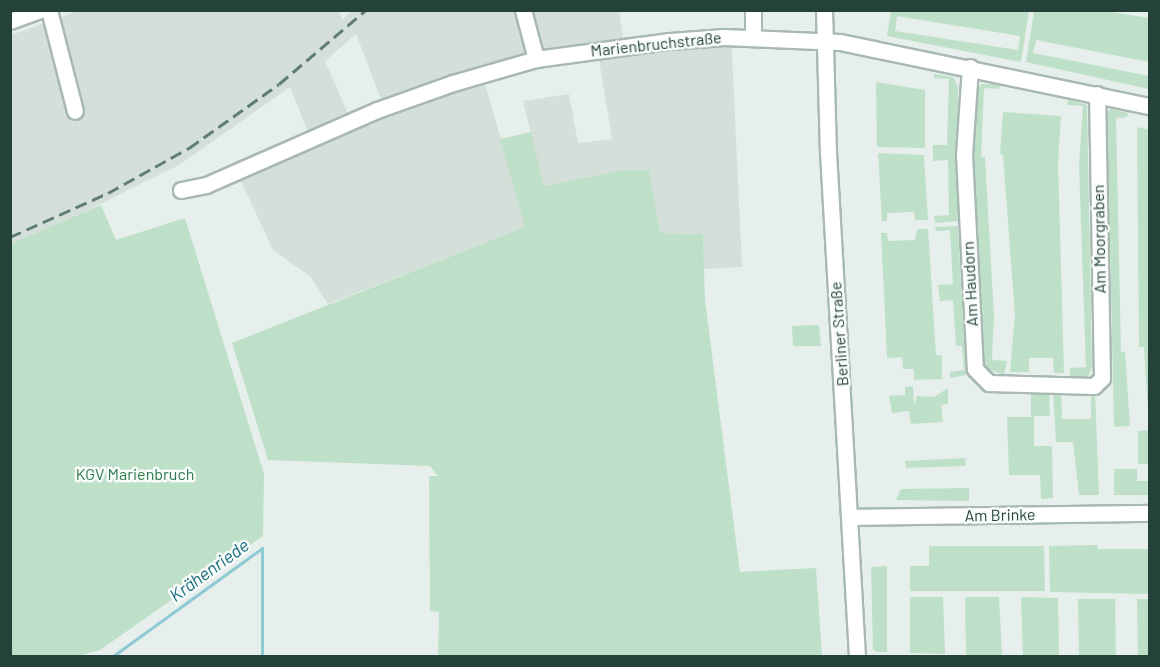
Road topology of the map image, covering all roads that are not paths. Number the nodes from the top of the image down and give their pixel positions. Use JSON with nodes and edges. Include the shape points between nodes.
{"nodes":[{"id":1,"x":40,"y":10,"type":"edge"},
{"id":2,"x":49,"y":10,"type":"edge"},
{"id":3,"x":523,"y":10,"type":"edge"},
{"id":4,"x":753,"y":10,"type":"edge"},
{"id":5,"x":824,"y":10,"type":"edge"},
{"id":6,"x":10,"y":21,"type":"edge"},
{"id":7,"x":753,"y":38,"type":"junction"},
{"id":8,"x":824,"y":41,"type":"junction"},
{"id":9,"x":536,"y":59,"type":"junction"},
{"id":10,"x":970,"y":67,"type":"junction"},
{"id":11,"x":1096,"y":94,"type":"junction"},
{"id":12,"x":1149,"y":106,"type":"edge"},
{"id":13,"x":75,"y":111,"type":"dead end"},
{"id":14,"x":181,"y":190,"type":"dead end"},
{"id":15,"x":1100,"y":384,"type":"joint"},
{"id":16,"x":1149,"y":513,"type":"edge"},
{"id":17,"x":850,"y":518,"type":"junction"},
{"id":18,"x":857,"y":657,"type":"edge"}],
"edges":[{"from":1,"to":6,"type":"street"},
{"from":2,"to":13,"type":"street"},
{"from":3,"to":9,"type":"street"},
{"from":4,"to":7,"type":"street"},
{"from":5,"to":8,"type":"street","name":"Berliner Straße"},
{"from":7,"to":8,"type":"street","name":"Marienbruchstraße"},
{"from":7,"to":9,"type":"street","name":"Marienbruchstraße","via":[[630,45]]},
{"from":8,"to":10,"type":"street","name":"Marienbruchstraße"},
{"from":8,"to":17,"type":"street","name":"Berliner Straße"},
{"from":9,"to":14,"type":"street","name":"Marienbruchstraße","via":[[415,95],[206,185]]},
{"from":10,"to":11,"type":"street","name":"Marienbruchstraße"},
{"from":10,"to":15,"type":"street","name":"Am Haudorn","via":[[964,154],[975,369],[989,383]]},
{"from":11,"to":12,"type":"street","name":"Marienbruchstraße"},
{"from":11,"to":15,"type":"street","name":"Am Moorgraben"},
{"from":16,"to":17,"type":"street","name":"Am Brinke"},
{"from":17,"to":18,"type":"street","name":"Berliner Straße"}]}
